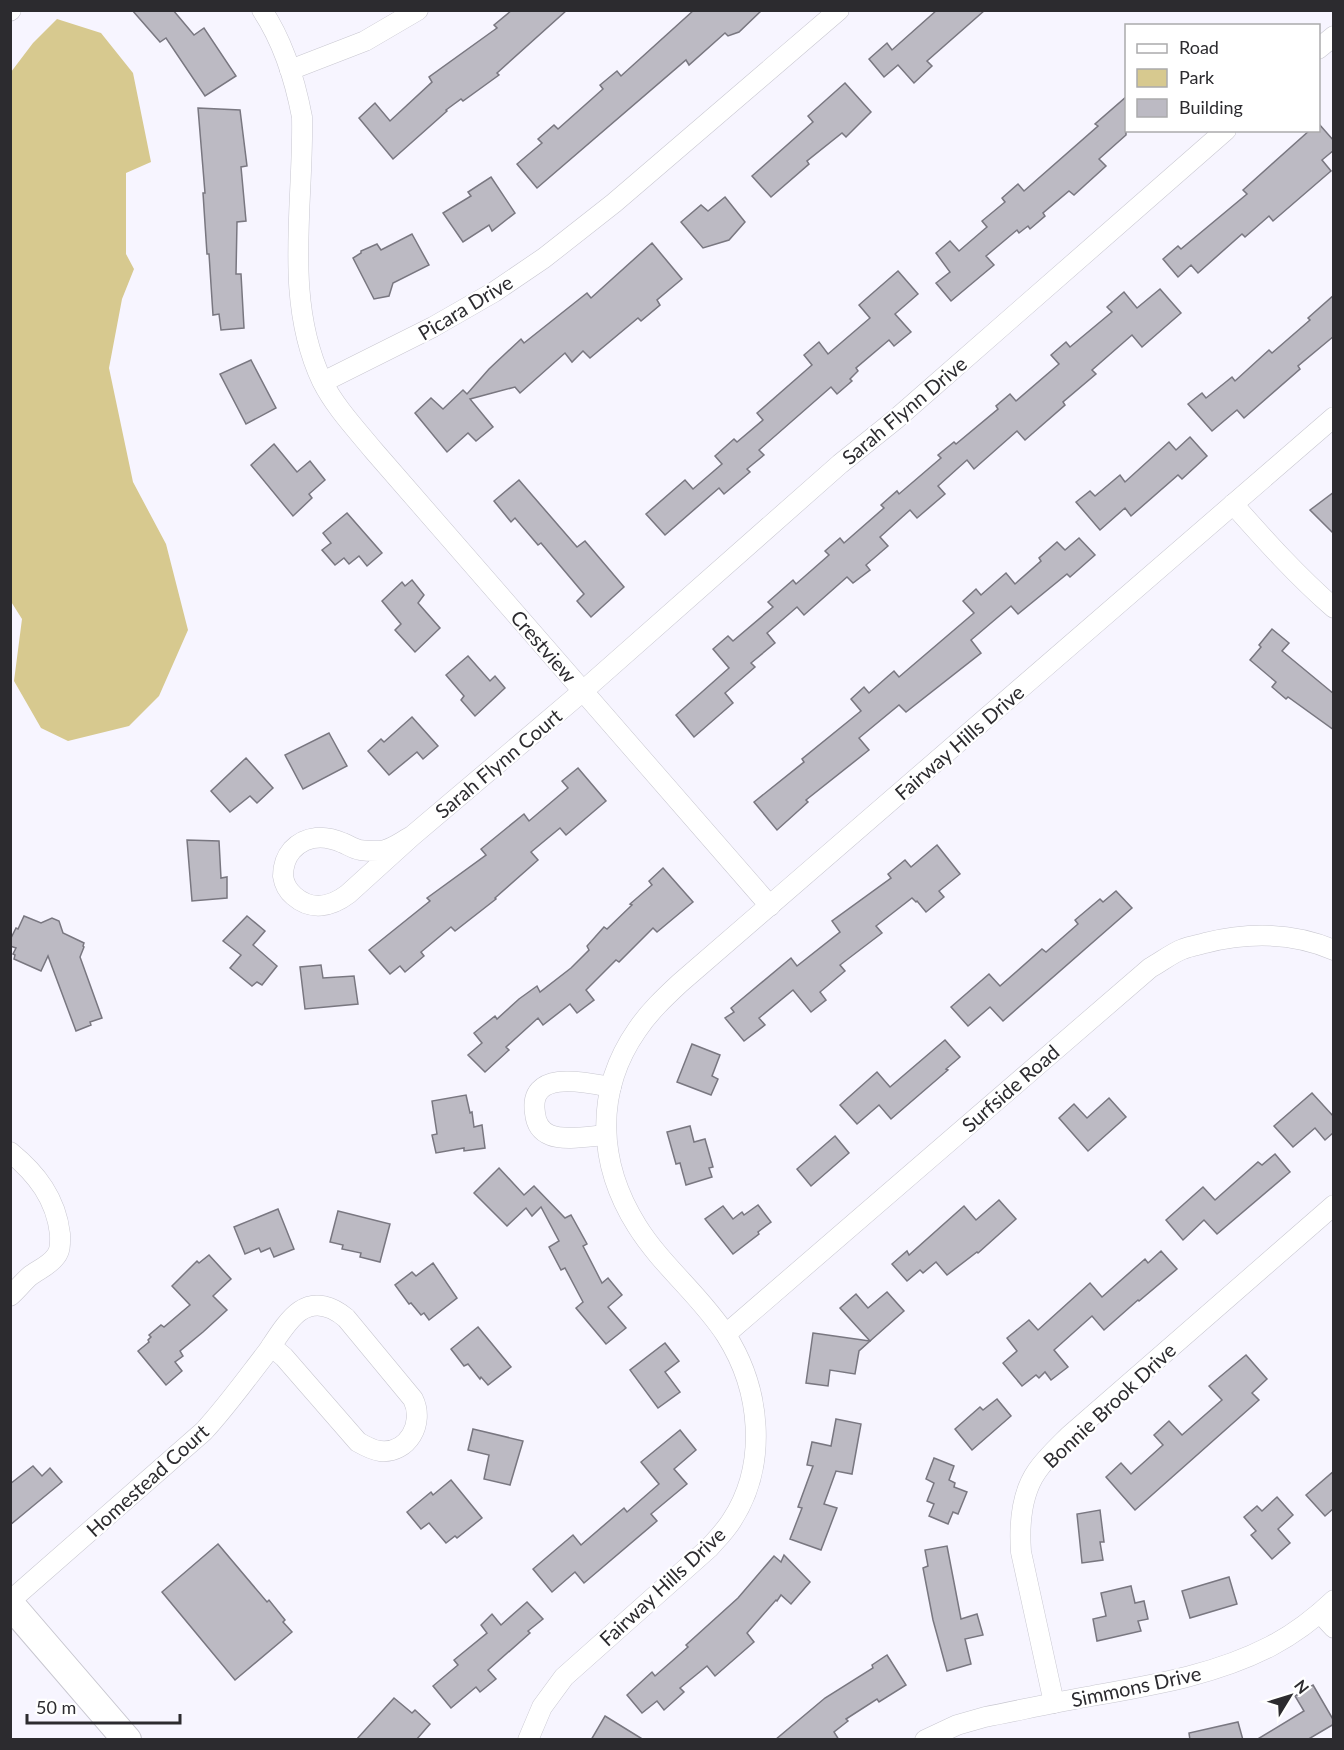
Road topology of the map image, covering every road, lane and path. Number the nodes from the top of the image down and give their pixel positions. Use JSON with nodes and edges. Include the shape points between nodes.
{"nodes":[{"id":1,"x":262,"y":10,"type":"edge"},
{"id":2,"x":418,"y":10,"type":"edge"},
{"id":3,"x":839,"y":10,"type":"edge"},
{"id":4,"x":1334,"y":36,"type":"edge"},
{"id":5,"x":1320,"y":47,"type":"edge"},
{"id":6,"x":290,"y":70,"type":"junction"},
{"id":7,"x":1224,"y":132,"type":"edge"},
{"id":8,"x":323,"y":382,"type":"junction"},
{"id":9,"x":1334,"y":417,"type":"edge"},
{"id":10,"x":1233,"y":504,"type":"junction"},
{"id":11,"x":1334,"y":608,"type":"edge"},
{"id":12,"x":583,"y":691,"type":"junction"},
{"id":13,"x":412,"y":836,"type":"junction"},
{"id":14,"x":770,"y":906,"type":"junction"},
{"id":15,"x":1334,"y":950,"type":"edge"},
{"id":16,"x":611,"y":1087,"type":"junction"},
{"id":17,"x":606,"y":1135,"type":"junction"},
{"id":18,"x":10,"y":1152,"type":"edge"},
{"id":19,"x":1334,"y":1205,"type":"edge"},
{"id":20,"x":10,"y":1296,"type":"edge"},
{"id":21,"x":726,"y":1334,"type":"junction"},
{"id":22,"x":271,"y":1346,"type":"junction"},
{"id":23,"x":10,"y":1602,"type":"edge"},
{"id":24,"x":1327,"y":1606,"type":"edge"},
{"id":25,"x":1334,"y":1628,"type":"edge"},
{"id":26,"x":1054,"y":1703,"type":"junction"},
{"id":27,"x":127,"y":1740,"type":"edge"},
{"id":28,"x":528,"y":1740,"type":"edge"},
{"id":29,"x":925,"y":1740,"type":"edge"}],
"edges":[{"from":1,"to":6,"type":"street","via":[[282,45]]},
{"from":2,"to":6,"type":"street","via":[[365,41]]},
{"from":3,"to":8,"type":"street","name":"Picara Drive","via":[[544,258],[433,327]]},
{"from":4,"to":5,"type":"street"},
{"from":6,"to":8,"type":"street","via":[[302,117],[299,285],[306,334]]},
{"from":7,"to":12,"type":"street","name":"Sarah Flynn Drive"},
{"from":8,"to":12,"type":"street","name":"Crestview","via":[[374,451]]},
{"from":9,"to":10,"type":"street","name":"Fairway Hills Drive"},
{"from":10,"to":11,"type":"street"},
{"from":10,"to":14,"type":"street","name":"Fairway Hills Drive"},
{"from":12,"to":13,"type":"street","name":"Sarah Flynn Court"},
{"from":12,"to":14,"type":"street","name":"Crestview"},
{"from":13,"to":13,"type":"street","name":"Sarah Flynn Court","via":[[339,901],[313,906],[302,903],[283,879],[288,854],[312,838],[325,837],[360,850],[381,851]]},
{"from":14,"to":16,"type":"street","name":"Fairway Hills Drive","via":[[657,1005],[624,1053]]},
{"from":15,"to":21,"type":"street","name":"Surfside Road","via":[[1315,942],[1257,934],[1182,949],[1150,968]]},
{"from":16,"to":17,"type":"street","name":"Fairway Hills Drive"},
{"from":16,"to":17,"type":"street","via":[[563,1081],[546,1085],[534,1100],[539,1128],[550,1136]]},
{"from":17,"to":21,"type":"street","name":"Fairway Hills Drive","via":[[613,1173],[638,1227]]},
{"from":18,"to":20,"type":"street","via":[[24,1162],[54,1204],[61,1243],[57,1256]]},
{"from":19,"to":26,"type":"street","name":"Bonnie Brook Drive","via":[[1069,1436],[1036,1472],[1021,1512],[1020,1543]]},
{"from":21,"to":28,"type":"street","name":"Fairway Hills Drive","via":[[745,1371],[756,1428],[753,1468],[740,1506],[709,1548],[564,1677],[542,1707]]},
{"from":22,"to":22,"type":"street","name":"Homestead Court","via":[[299,1311],[321,1305],[339,1312],[418,1407],[411,1436],[387,1451],[358,1442]]},
{"from":22,"to":23,"type":"street","name":"Homestead Court","via":[[204,1431]]},
{"from":23,"to":27,"type":"main road"},
{"from":24,"to":25,"type":"street"},
{"from":24,"to":26,"type":"street","name":"Simmons Drive","via":[[1273,1646],[1222,1666],[1164,1683]]},
{"from":26,"to":29,"type":"street","name":"Simmons Drive","via":[[957,1725]]}]}
